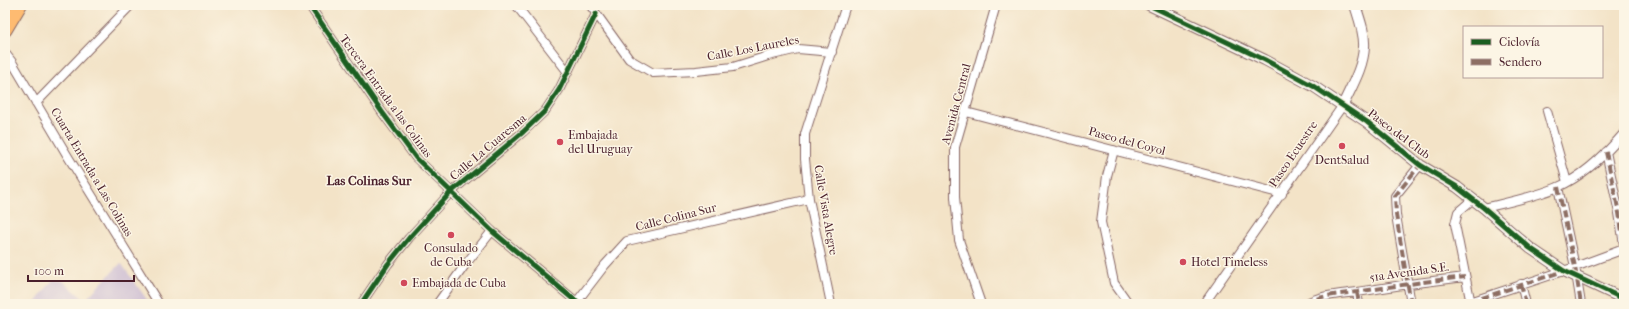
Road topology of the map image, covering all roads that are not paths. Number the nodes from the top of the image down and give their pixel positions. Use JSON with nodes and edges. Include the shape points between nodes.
{"nodes":[{"id":1,"x":20,"y":5,"type":"edge"},
{"id":2,"x":131,"y":5,"type":"edge"},
{"id":3,"x":309,"y":5,"type":"edge"},
{"id":4,"x":516,"y":5,"type":"edge"},
{"id":5,"x":590,"y":5,"type":"edge"},
{"id":6,"x":846,"y":5,"type":"edge"},
{"id":7,"x":996,"y":5,"type":"edge"},
{"id":8,"x":1355,"y":5,"type":"edge"},
{"id":9,"x":1153,"y":6,"type":"edge"},
{"id":10,"x":596,"y":14,"type":"junction"},
{"id":11,"x":5,"y":30,"type":"edge"},
{"id":12,"x":832,"y":52,"type":"junction"},
{"id":13,"x":5,"y":53,"type":"edge"},
{"id":14,"x":567,"y":71,"type":"junction"},
{"id":15,"x":36,"y":103,"type":"junction"},
{"id":16,"x":1343,"y":105,"type":"junction"},
{"id":17,"x":1547,"y":111,"type":"dead end"},
{"id":18,"x":966,"y":112,"type":"junction"},
{"id":19,"x":1624,"y":133,"type":"edge"},
{"id":20,"x":1114,"y":150,"type":"junction"},
{"id":21,"x":1606,"y":152,"type":"junction"},
{"id":22,"x":1420,"y":165,"type":"junction"},
{"id":23,"x":1567,"y":182,"type":"junction"},
{"id":24,"x":1558,"y":187,"type":"junction"},
{"id":25,"x":451,"y":192,"type":"junction"},
{"id":26,"x":1282,"y":194,"type":"junction"},
{"id":27,"x":809,"y":199,"type":"junction"},
{"id":28,"x":1473,"y":199,"type":"junction"},
{"id":29,"x":1484,"y":208,"type":"junction"},
{"id":30,"x":492,"y":231,"type":"junction"},
{"id":31,"x":1624,"y":247,"type":"edge"},
{"id":32,"x":1576,"y":267,"type":"junction"},
{"id":33,"x":1564,"y":271,"type":"junction"},
{"id":34,"x":1465,"y":277,"type":"junction"},
{"id":35,"x":1577,"y":277,"type":"junction"},
{"id":36,"x":1407,"y":284,"type":"junction"},
{"id":37,"x":1521,"y":284,"type":"junction"},
{"id":38,"x":1357,"y":292,"type":"junction"},
{"id":39,"x":1624,"y":298,"type":"edge"},
{"id":40,"x":577,"y":303,"type":"edge"},
{"id":41,"x":1471,"y":303,"type":"edge"},
{"id":42,"x":159,"y":304,"type":"edge"},
{"id":43,"x":361,"y":304,"type":"edge"},
{"id":44,"x":437,"y":304,"type":"edge"},
{"id":45,"x":832,"y":304,"type":"edge"},
{"id":46,"x":981,"y":304,"type":"edge"},
{"id":47,"x":1129,"y":304,"type":"edge"},
{"id":48,"x":1204,"y":304,"type":"edge"},
{"id":49,"x":1306,"y":304,"type":"edge"},
{"id":50,"x":1359,"y":304,"type":"edge"},
{"id":51,"x":1411,"y":304,"type":"edge"},
{"id":52,"x":1526,"y":304,"type":"edge"},
{"id":53,"x":1581,"y":304,"type":"edge"}],
"edges":[{"from":1,"to":11,"type":"highway"},
{"from":2,"to":15,"type":"street"},
{"from":3,"to":25,"type":"street","name":"Tercera Entrada a las Colinas","via":[[416,158]]},
{"from":4,"to":14,"type":"street"},
{"from":5,"to":10,"type":"street","name":"Calle Los Laureles"},
{"from":6,"to":12,"type":"street","name":"Calle Vista Alegre"},
{"from":7,"to":18,"type":"street","name":"Avenida Central"},
{"from":8,"to":16,"type":"street","name":"Paseo Ecuestre","via":[[1364,47],[1361,65]]},
{"from":9,"to":16,"type":"street","name":"Paseo del Club","via":[[1265,60]]},
{"from":10,"to":12,"type":"street","name":"Calle Los Laureles","via":[[629,58],[653,73],[733,67],[798,49]]},
{"from":10,"to":14,"type":"street","name":"Calle La Cuaresma"},
{"from":12,"to":27,"type":"street","name":"Calle Vista Alegre","via":[[805,134]]},
{"from":13,"to":15,"type":"street","name":"Cuarta Entrada a Las Colinas"},
{"from":14,"to":25,"type":"street","name":"Calle La Cuaresma","via":[[559,90],[545,111]]},
{"from":15,"to":42,"type":"street","name":"Cuarta Entrada a Las Colinas"},
{"from":16,"to":22,"type":"street","name":"Paseo del Club"},
{"from":16,"to":26,"type":"street","name":"Paseo Ecuestre"},
{"from":17,"to":23,"type":"street"},
{"from":18,"to":20,"type":"street","name":"Paseo del Coyol"},
{"from":18,"to":46,"type":"street","name":"Avenida Central","via":[[955,147],[955,197],[959,240]]},
{"from":19,"to":21,"type":"street"},
{"from":20,"to":26,"type":"street","name":"Paseo del Coyol"},
{"from":20,"to":47,"type":"street","via":[[1107,176],[1101,222],[1114,282]]},
{"from":21,"to":23,"type":"street","via":[[1584,172]]},
{"from":21,"to":31,"type":"street"},
{"from":22,"to":28,"type":"street","name":"Paseo del Club"},
{"from":22,"to":36,"type":"street","via":[[1395,196]]},
{"from":23,"to":24,"type":"street"},
{"from":24,"to":29,"type":"street"},
{"from":24,"to":32,"type":"street"},
{"from":25,"to":30,"type":"street","name":"Tercera Entrada a las Colinas"},
{"from":25,"to":43,"type":"street","name":"Calle La Cuaresma","via":[[388,264]]},
{"from":26,"to":48,"type":"street","name":"Paseo Ecuestre"},
{"from":27,"to":40,"type":"street","name":"Calle Colina Sur","via":[[627,241],[605,265]]},
{"from":27,"to":45,"type":"street","name":"Calle Vista Alegre"},
{"from":28,"to":29,"type":"street","name":"Paseo del Club"},
{"from":28,"to":34,"type":"street","via":[[1458,212],[1456,224]]},
{"from":29,"to":33,"type":"street","name":"Paseo del Club","via":[[1530,248]]},
{"from":30,"to":40,"type":"street","name":"Tercera Entrada a las Colinas"},
{"from":30,"to":44,"type":"street"},
{"from":31,"to":32,"type":"street"},
{"from":32,"to":33,"type":"street"},
{"from":32,"to":35,"type":"street"},
{"from":33,"to":35,"type":"street","name":"Paseo del Club"},
{"from":33,"to":37,"type":"street"},
{"from":34,"to":36,"type":"street","name":"51a Avenida S.E."},
{"from":34,"to":41,"type":"street"},
{"from":35,"to":39,"type":"street","name":"Paseo del Club"},
{"from":35,"to":53,"type":"street"},
{"from":36,"to":38,"type":"street","name":"51a Avenida S.E."},
{"from":36,"to":51,"type":"street"},
{"from":37,"to":41,"type":"street"},
{"from":37,"to":52,"type":"street"},
{"from":38,"to":49,"type":"street","name":"51a Avenida S.E.","via":[[1329,296]]},
{"from":38,"to":50,"type":"street"}]}
